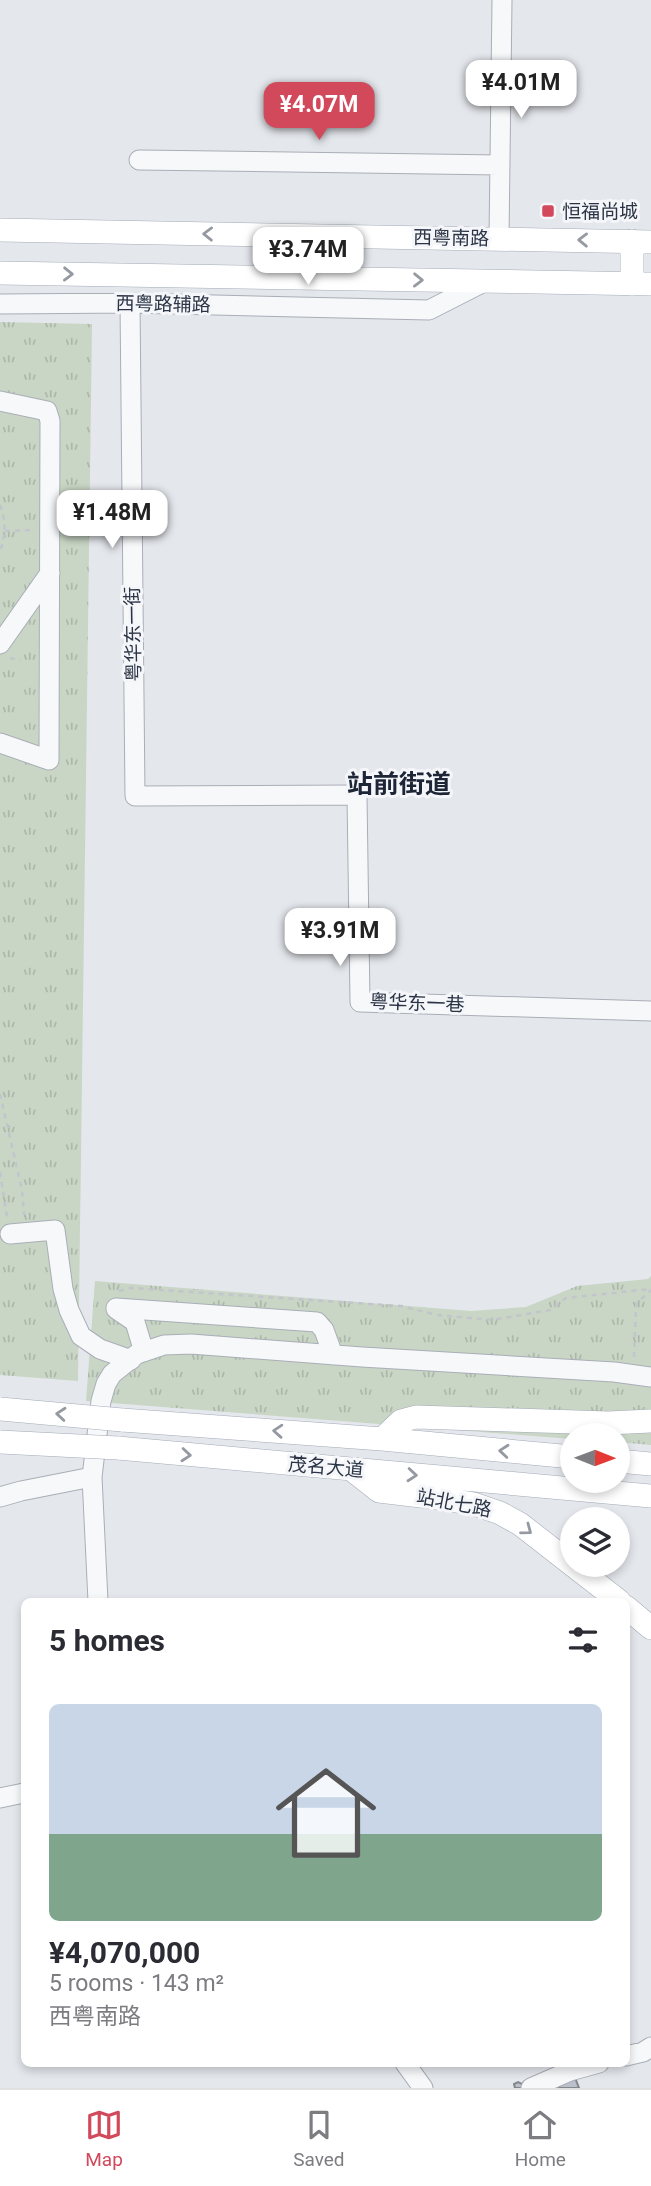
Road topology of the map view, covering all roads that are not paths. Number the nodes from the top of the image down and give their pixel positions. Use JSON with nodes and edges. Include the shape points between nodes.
{"nodes":[{"id":1,"x":502,"y":0,"type":"edge"},
{"id":2,"x":139,"y":160,"type":"dead end"},
{"id":3,"x":500,"y":165,"type":"junction"},
{"id":4,"x":0,"y":230,"type":"edge"},
{"id":5,"x":499,"y":239,"type":"junction"},
{"id":6,"x":642,"y":242,"type":"edge"},
{"id":7,"x":0,"y":272,"type":"edge"},
{"id":8,"x":487,"y":281,"type":"junction"},
{"id":9,"x":641,"y":284,"type":"edge"},
{"id":10,"x":130,"y":303,"type":"junction"},
{"id":11,"x":0,"y":304,"type":"edge"},
{"id":12,"x":0,"y":401,"type":"edge"},
{"id":13,"x":50,"y":573,"type":"junction"},
{"id":14,"x":5,"y":651,"type":"edge"},
{"id":15,"x":0,"y":743,"type":"edge"},
{"id":16,"x":135,"y":796,"type":"joint"},
{"id":17,"x":651,"y":1011,"type":"edge"},
{"id":18,"x":18,"y":1234,"type":"road end"},
{"id":19,"x":333,"y":1354,"type":"junction"},
{"id":20,"x":138,"y":1356,"type":"junction"},
{"id":21,"x":642,"y":1375,"type":"edge"},
{"id":22,"x":0,"y":1409,"type":"edge"},
{"id":23,"x":651,"y":1421,"type":"edge"},
{"id":24,"x":382,"y":1439,"type":"junction"},
{"id":25,"x":0,"y":1442,"type":"edge"},
{"id":26,"x":560,"y":1456,"type":"edge"},
{"id":27,"x":630,"y":1462,"type":"edge"},
{"id":28,"x":651,"y":1464,"type":"edge"},
{"id":29,"x":351,"y":1469,"type":"junction"},
{"id":30,"x":92,"y":1477,"type":"junction"},
{"id":31,"x":651,"y":1496,"type":"edge"},
{"id":32,"x":0,"y":1497,"type":"edge"},
{"id":33,"x":98,"y":1598,"type":"edge"},
{"id":34,"x":615,"y":1598,"type":"edge"},
{"id":35,"x":630,"y":1610,"type":"edge"},
{"id":36,"x":651,"y":1628,"type":"edge"},
{"id":37,"x":21,"y":1794,"type":"edge"},
{"id":38,"x":0,"y":1798,"type":"edge"},
{"id":39,"x":651,"y":2047,"type":"edge"},
{"id":40,"x":630,"y":2055,"type":"edge"},
{"id":41,"x":408,"y":2067,"type":"edge"},
{"id":42,"x":584,"y":2067,"type":"edge"},
{"id":43,"x":423,"y":2088,"type":"edge"},
{"id":44,"x":531,"y":2088,"type":"edge"}],
"edges":[{"from":1,"to":3,"type":"street"},
{"from":2,"to":3,"type":"street"},
{"from":3,"to":5,"type":"street"},
{"from":5,"to":4,"type":"main road","name":"西粤南路","one_way":true},
{"from":6,"to":5,"type":"main road","name":"西粤南路","one_way":true},
{"from":6,"to":9,"type":"main road"},
{"from":7,"to":8,"type":"main road","one_way":true},
{"from":8,"to":9,"type":"main road"},
{"from":8,"to":10,"type":"street","name":"西粤路辅路","via":[[429,310]]},
{"from":10,"to":11,"type":"street","name":"西粤路辅路"},
{"from":10,"to":16,"type":"street","name":"粤华东一街"},
{"from":12,"to":13,"type":"street","via":[[47,411],[50,421]]},
{"from":13,"to":14,"type":"street"},
{"from":13,"to":15,"type":"street","via":[[49,760]]},
{"from":16,"to":17,"type":"street","name":"粤华东一巷","via":[[357,795],[360,1002]]},
{"from":18,"to":20,"type":"street","via":[[55,1230],[63,1289],[81,1336],[100,1349]]},
{"from":19,"to":20,"type":"street","via":[[181,1343]]},
{"from":19,"to":20,"type":"street","via":[[317,1322],[116,1308],[135,1322]]},
{"from":19,"to":21,"type":"street"},
{"from":20,"to":30,"type":"street","via":[[112,1374],[106,1384]]},
{"from":24,"to":22,"type":"main road","name":"茂名大道","one_way":true,"bridge":true},
{"from":23,"to":24,"type":"main road","via":[[416,1417],[401,1421]]},
{"from":26,"to":24,"type":"main road","name":"茂名大道","one_way":true},
{"from":25,"to":29,"type":"main road","name":"茂名大道","one_way":true,"bridge":true},
{"from":27,"to":28,"type":"main road"},
{"from":29,"to":31,"type":"main road","name":"茂名大道","one_way":true},
{"from":29,"to":34,"type":"main road","name":"站北七路","one_way":true,"via":[[379,1491],[474,1504],[500,1513]]},
{"from":30,"to":32,"type":"street"},
{"from":30,"to":33,"type":"street"},
{"from":35,"to":36,"type":"main road"},
{"from":37,"to":38,"type":"street"},
{"from":39,"to":40,"type":"street"},
{"from":41,"to":43,"type":"street"},
{"from":42,"to":44,"type":"street"}]}
